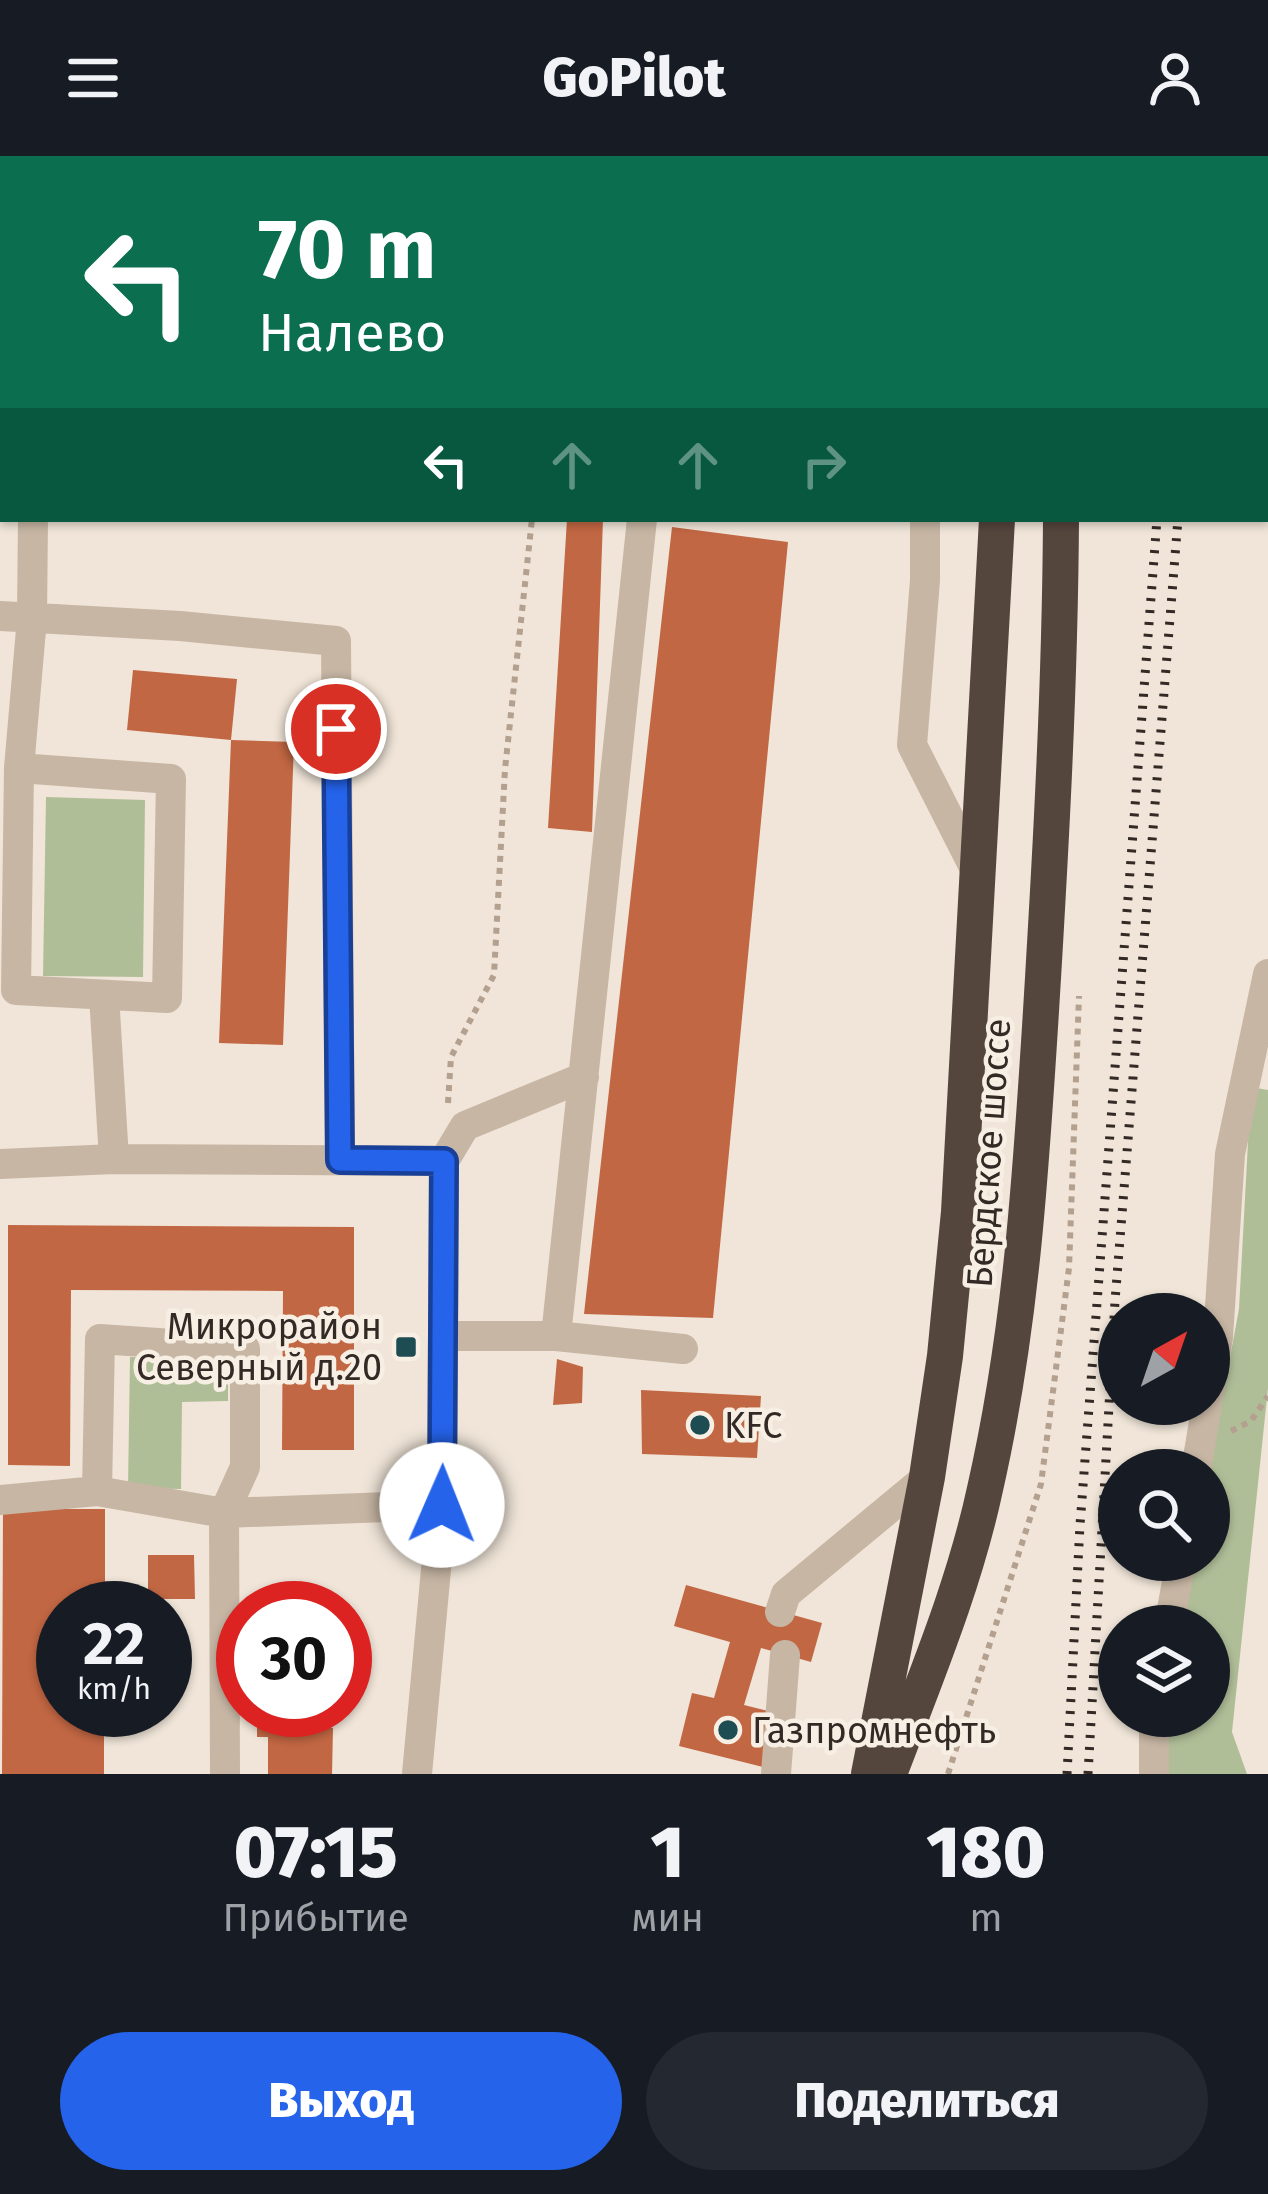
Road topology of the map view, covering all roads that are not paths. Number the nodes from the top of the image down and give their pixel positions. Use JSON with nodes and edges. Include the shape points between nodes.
{"nodes":[{"id":1,"x":33,"y":522,"type":"edge"},
{"id":2,"x":641,"y":522,"type":"edge"},
{"id":3,"x":925,"y":522,"type":"edge"},
{"id":4,"x":997,"y":522,"type":"edge"},
{"id":5,"x":1061,"y":522,"type":"edge"},
{"id":6,"x":0,"y":616,"type":"edge"},
{"id":7,"x":32,"y":618,"type":"junction"},
{"id":8,"x":19,"y":768,"type":"junction"},
{"id":9,"x":979,"y":877,"type":"junction"},
{"id":10,"x":1268,"y":974,"type":"edge"},
{"id":11,"x":104,"y":995,"type":"junction"},
{"id":12,"x":584,"y":1077,"type":"junction"},
{"id":13,"x":113,"y":1159,"type":"junction"},
{"id":14,"x":340,"y":1160,"type":"junction"},
{"id":15,"x":444,"y":1161,"type":"junction"},
{"id":16,"x":0,"y":1164,"type":"edge"},
{"id":17,"x":1221,"y":1293,"type":"edge"},
{"id":18,"x":443,"y":1336,"type":"junction"},
{"id":19,"x":556,"y":1336,"type":"junction"},
{"id":20,"x":683,"y":1349,"type":"dead end"},
{"id":21,"x":926,"y":1477,"type":"junction"},
{"id":22,"x":98,"y":1491,"type":"junction"},
{"id":23,"x":0,"y":1500,"type":"edge"},
{"id":24,"x":442,"y":1505,"type":"junction"},
{"id":25,"x":224,"y":1513,"type":"junction"},
{"id":26,"x":780,"y":1612,"type":"dead end"},
{"id":27,"x":785,"y":1655,"type":"dead end"},
{"id":28,"x":1154,"y":1737,"type":"edge"},
{"id":29,"x":225,"y":1774,"type":"edge"},
{"id":30,"x":417,"y":1774,"type":"edge"},
{"id":31,"x":776,"y":1774,"type":"edge"},
{"id":32,"x":869,"y":1774,"type":"edge"},
{"id":33,"x":889,"y":1774,"type":"edge"},
{"id":34,"x":1154,"y":1774,"type":"edge"}],
"edges":[{"from":1,"to":7,"type":"street"},
{"from":2,"to":12,"type":"street"},
{"from":3,"to":9,"type":"street","via":[[912,745]]},
{"from":4,"to":9,"type":"highway","name":"Бердское шоссе"},
{"from":5,"to":33,"type":"highway","name":"Бердское шоссе","via":[[1049,881],[1012,1362],[944,1629]]},
{"from":6,"to":7,"type":"street"},
{"from":7,"to":8,"type":"street"},
{"from":7,"to":14,"type":"street","via":[[336,641]]},
{"from":8,"to":11,"type":"street","via":[[16,990]]},
{"from":8,"to":11,"type":"street","via":[[171,779],[167,998]]},
{"from":9,"to":21,"type":"highway","name":"Бердское шоссе","via":[[955,1253]]},
{"from":10,"to":17,"type":"street","via":[[1230,1154]]},
{"from":11,"to":13,"type":"street"},
{"from":12,"to":15,"type":"street","via":[[465,1126]]},
{"from":12,"to":19,"type":"street"},
{"from":13,"to":14,"type":"street"},
{"from":13,"to":16,"type":"street"},
{"from":14,"to":15,"type":"street"},
{"from":15,"to":18,"type":"street"},
{"from":18,"to":19,"type":"street"},
{"from":18,"to":24,"type":"street"},
{"from":19,"to":20,"type":"street"},
{"from":21,"to":26,"type":"street","via":[[785,1594]]},
{"from":21,"to":32,"type":"highway","name":"Бердское шоссе"},
{"from":22,"to":23,"type":"street"},
{"from":22,"to":25,"type":"street"},
{"from":22,"to":25,"type":"street","via":[[100,1339],[245,1348],[244,1467]]},
{"from":24,"to":25,"type":"street"},
{"from":24,"to":30,"type":"street"},
{"from":25,"to":29,"type":"street"},
{"from":27,"to":31,"type":"street"},
{"from":28,"to":34,"type":"street"}]}
